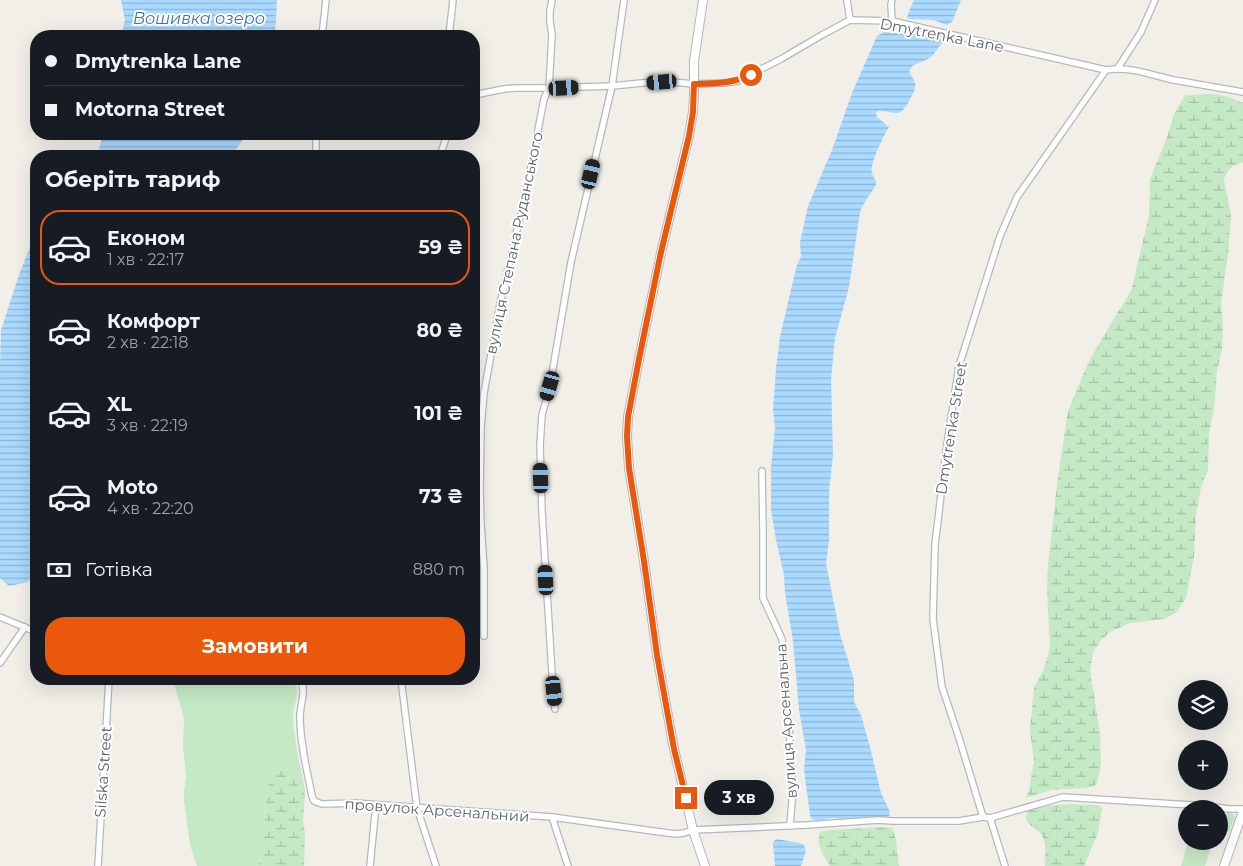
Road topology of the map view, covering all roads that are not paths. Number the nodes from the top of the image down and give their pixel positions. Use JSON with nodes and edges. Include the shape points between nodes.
{"nodes":[{"id":1,"x":326,"y":0,"type":"edge"},
{"id":2,"x":453,"y":0,"type":"edge"},
{"id":3,"x":552,"y":0,"type":"edge"},
{"id":4,"x":624,"y":0,"type":"edge"},
{"id":5,"x":703,"y":0,"type":"edge"},
{"id":6,"x":847,"y":0,"type":"edge"},
{"id":7,"x":892,"y":0,"type":"edge"},
{"id":8,"x":1155,"y":0,"type":"edge"},
{"id":9,"x":850,"y":20,"type":"junction"},
{"id":10,"x":892,"y":22,"type":"junction"},
{"id":11,"x":323,"y":30,"type":"edge"},
{"id":12,"x":450,"y":30,"type":"edge"},
{"id":13,"x":1118,"y":68,"type":"junction"},
{"id":14,"x":1106,"y":70,"type":"junction"},
{"id":15,"x":694,"y":84,"type":"junction"},
{"id":16,"x":612,"y":86,"type":"junction"},
{"id":17,"x":549,"y":88,"type":"junction"},
{"id":18,"x":1243,"y":92,"type":"edge"},
{"id":19,"x":480,"y":94,"type":"edge"},
{"id":20,"x":762,"y":471,"type":"dead end"},
{"id":21,"x":0,"y":617,"type":"edge"},
{"id":22,"x":25,"y":627,"type":"junction"},
{"id":23,"x":30,"y":629,"type":"edge"},
{"id":24,"x":484,"y":636,"type":"dead end"},
{"id":25,"x":0,"y":663,"type":"edge"},
{"id":26,"x":109,"y":685,"type":"edge"},
{"id":27,"x":302,"y":685,"type":"edge"},
{"id":28,"x":402,"y":685,"type":"edge"},
{"id":29,"x":556,"y":710,"type":"dead end"},
{"id":30,"x":376,"y":805,"type":"junction"},
{"id":31,"x":417,"y":808,"type":"junction"},
{"id":32,"x":1243,"y":810,"type":"edge"},
{"id":33,"x":552,"y":817,"type":"junction"},
{"id":34,"x":983,"y":817,"type":"junction"},
{"id":35,"x":990,"y":818,"type":"junction"},
{"id":36,"x":790,"y":826,"type":"junction"},
{"id":37,"x":693,"y":830,"type":"junction"},
{"id":38,"x":98,"y":866,"type":"edge"},
{"id":39,"x":370,"y":866,"type":"edge"},
{"id":40,"x":436,"y":866,"type":"edge"},
{"id":41,"x":568,"y":866,"type":"edge"},
{"id":42,"x":705,"y":866,"type":"edge"},
{"id":43,"x":1005,"y":866,"type":"edge"},
{"id":44,"x":1224,"y":866,"type":"edge"}],
"edges":[{"from":1,"to":11,"type":"street"},
{"from":2,"to":12,"type":"street"},
{"from":3,"to":17,"type":"street","name":"вулиця Степана Руданського"},
{"from":4,"to":16,"type":"street"},
{"from":5,"to":15,"type":"street"},
{"from":6,"to":9,"type":"street"},
{"from":7,"to":10,"type":"street"},
{"from":8,"to":13,"type":"street","via":[[1141,32]]},
{"from":9,"to":10,"type":"street","name":"Dmytrenka Lane"},
{"from":9,"to":15,"type":"street","via":[[738,81]]},
{"from":10,"to":14,"type":"street","name":"Dmytrenka Lane"},
{"from":13,"to":14,"type":"street","name":"Dmytrenka Lane"},
{"from":13,"to":18,"type":"street","name":"Dmytrenka Lane"},
{"from":14,"to":34,"type":"street","name":"Dmytrenka Street","via":[[1017,197],[1000,236],[959,366],[935,545],[933,619],[942,687]]},
{"from":15,"to":16,"type":"street","via":[[662,82]]},
{"from":15,"to":37,"type":"street","via":[[689,136],[661,252],[628,417],[627,437],[657,655]]},
{"from":16,"to":17,"type":"street"},
{"from":16,"to":29,"type":"street","via":[[571,262],[542,415],[542,512]]},
{"from":17,"to":19,"type":"street","via":[[515,88]]},
{"from":17,"to":24,"type":"street","name":"вулиця Степана Руданського","via":[[500,304],[484,393],[480,489]]},
{"from":20,"to":36,"type":"street","name":"вулиця Арсенальна","via":[[763,598],[782,639],[793,789]]},
{"from":21,"to":22,"type":"street"},
{"from":22,"to":23,"type":"street"},
{"from":22,"to":25,"type":"street"},
{"from":26,"to":38,"type":"street","name":"Silska Street"},
{"from":27,"to":30,"type":"street","name":"провулок Арсенальний","via":[[300,729],[314,801]]},
{"from":28,"to":31,"type":"street"},
{"from":30,"to":31,"type":"street","name":"провулок Арсенальний"},
{"from":30,"to":39,"type":"street"},
{"from":31,"to":33,"type":"street","name":"провулок Арсенальний"},
{"from":31,"to":40,"type":"street"},
{"from":32,"to":35,"type":"street","via":[[1063,797]]},
{"from":32,"to":44,"type":"street"},
{"from":33,"to":37,"type":"street","name":"провулок Арсенальний","via":[[675,834]]},
{"from":33,"to":41,"type":"street"},
{"from":34,"to":35,"type":"street","name":"провулок Арсенальний"},
{"from":34,"to":36,"type":"street","name":"провулок Арсенальний","via":[[959,821],[878,820]]},
{"from":35,"to":43,"type":"street"},
{"from":36,"to":37,"type":"street","name":"провулок Арсенальний"},
{"from":37,"to":42,"type":"street"}]}
